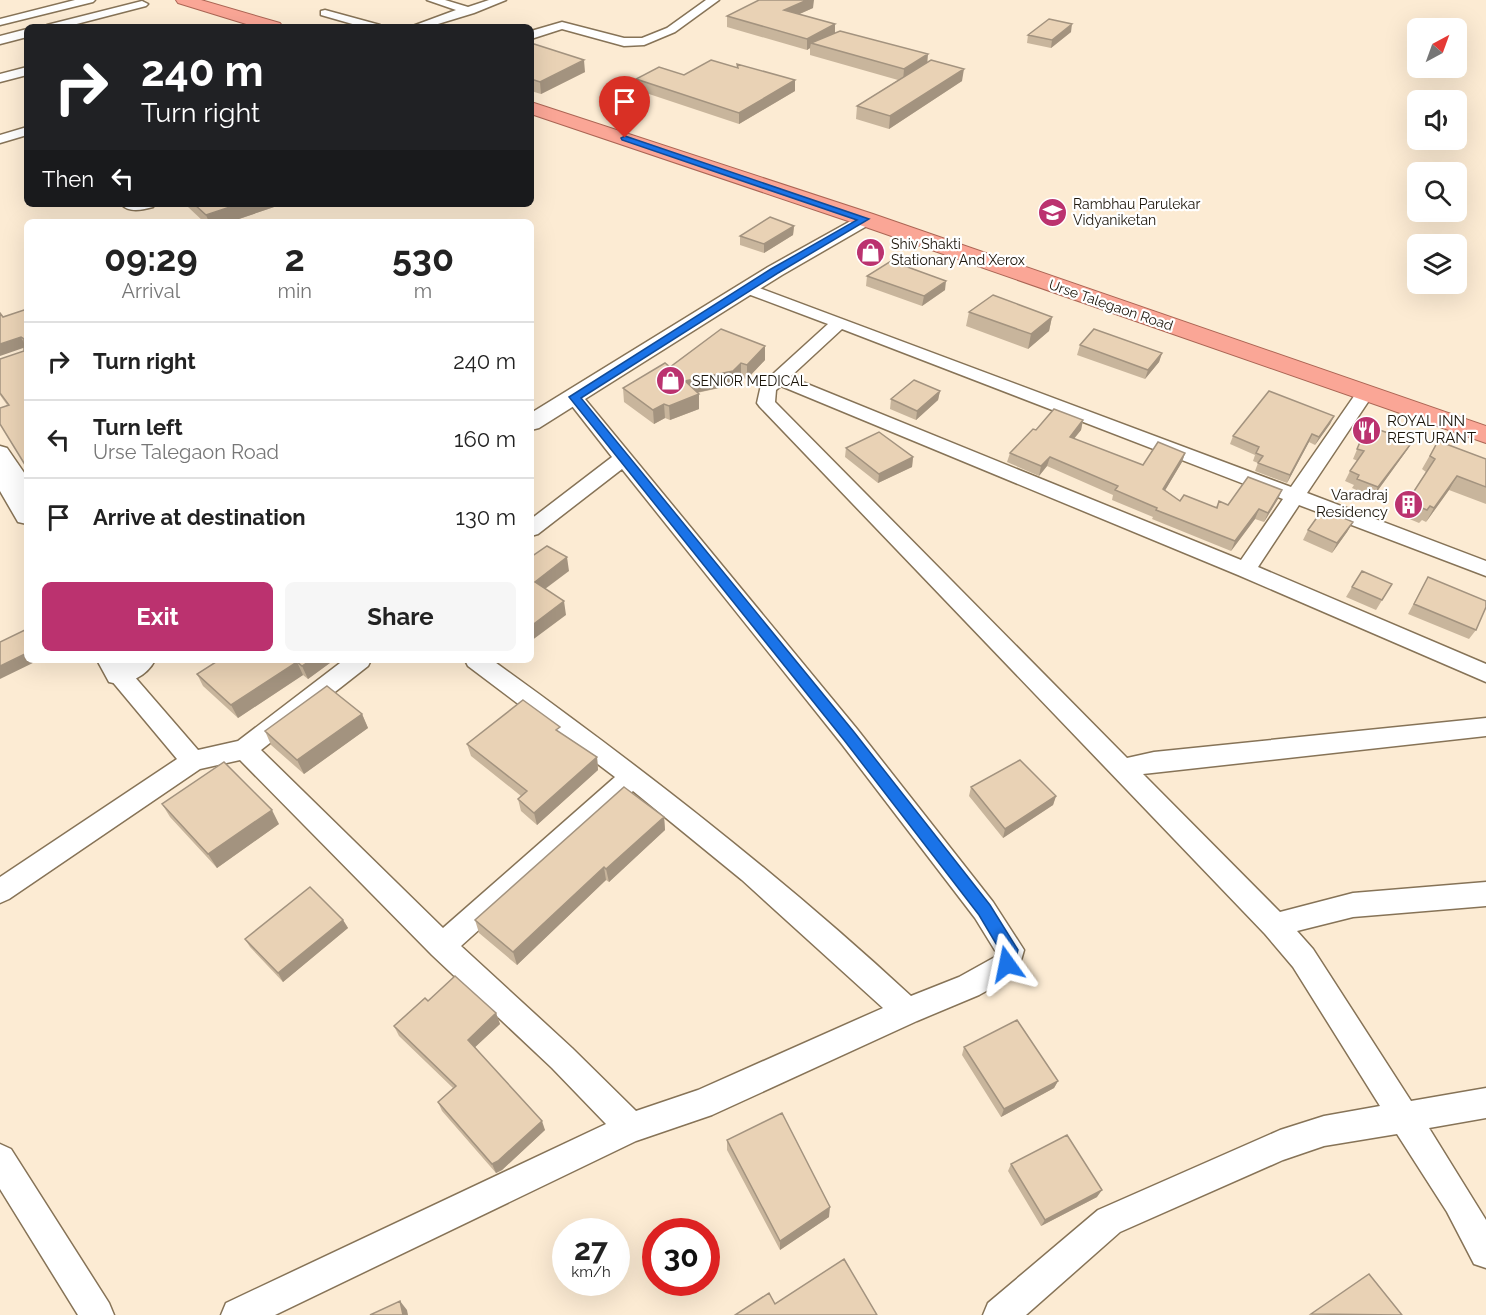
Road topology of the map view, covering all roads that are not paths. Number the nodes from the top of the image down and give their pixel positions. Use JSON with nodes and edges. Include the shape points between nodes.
{"nodes":[{"id":1,"x":89,"y":0,"type":"edge"},
{"id":2,"x":156,"y":0,"type":"edge"},
{"id":3,"x":184,"y":0,"type":"edge"},
{"id":4,"x":433,"y":0,"type":"edge"},
{"id":5,"x":500,"y":0,"type":"edge"},
{"id":6,"x":713,"y":0,"type":"edge"},
{"id":7,"x":142,"y":4,"type":"junction"},
{"id":8,"x":470,"y":11,"type":"junction"},
{"id":9,"x":325,"y":12,"type":"dead end"},
{"id":10,"x":0,"y":22,"type":"edge"},
{"id":11,"x":120,"y":23,"type":"dead end"},
{"id":12,"x":63,"y":24,"type":"edge"},
{"id":13,"x":264,"y":24,"type":"edge"},
{"id":14,"x":366,"y":24,"type":"edge"},
{"id":15,"x":433,"y":24,"type":"edge"},
{"id":16,"x":24,"y":34,"type":"edge"},
{"id":17,"x":534,"y":34,"type":"edge"},
{"id":18,"x":0,"y":40,"type":"edge"},
{"id":19,"x":24,"y":72,"type":"edge"},
{"id":20,"x":0,"y":78,"type":"edge"},
{"id":21,"x":534,"y":109,"type":"edge"},
{"id":22,"x":24,"y":132,"type":"edge"},
{"id":23,"x":0,"y":139,"type":"edge"},
{"id":24,"x":865,"y":219,"type":"junction"},
{"id":25,"x":746,"y":288,"type":"junction"},
{"id":26,"x":839,"y":323,"type":"junction"},
{"id":27,"x":779,"y":380,"type":"junction"},
{"id":28,"x":1365,"y":393,"type":"junction"},
{"id":29,"x":574,"y":397,"type":"junction"},
{"id":30,"x":534,"y":421,"type":"edge"},
{"id":31,"x":1486,"y":435,"type":"edge"},
{"id":32,"x":0,"y":452,"type":"edge"},
{"id":33,"x":623,"y":458,"type":"junction"},
{"id":34,"x":0,"y":470,"type":"edge"},
{"id":35,"x":24,"y":488,"type":"edge"},
{"id":36,"x":1295,"y":495,"type":"junction"},
{"id":37,"x":24,"y":511,"type":"edge"},
{"id":38,"x":534,"y":527,"type":"edge"},
{"id":39,"x":1486,"y":569,"type":"edge"},
{"id":40,"x":1245,"y":570,"type":"junction"},
{"id":41,"x":356,"y":663,"type":"edge"},
{"id":42,"x":480,"y":663,"type":"edge"},
{"id":43,"x":124,"y":665,"type":"edge"},
{"id":44,"x":1486,"y":673,"type":"edge"},
{"id":45,"x":1486,"y":727,"type":"edge"},
{"id":46,"x":245,"y":749,"type":"junction"},
{"id":47,"x":193,"y":761,"type":"junction"},
{"id":48,"x":1123,"y":770,"type":"junction"},
{"id":49,"x":633,"y":776,"type":"junction"},
{"id":50,"x":12,"y":871,"type":"edge"},
{"id":51,"x":0,"y":891,"type":"edge"},
{"id":52,"x":1486,"y":894,"type":"edge"},
{"id":53,"x":1275,"y":925,"type":"junction"},
{"id":54,"x":442,"y":946,"type":"junction"},
{"id":55,"x":907,"y":1011,"type":"junction"},
{"id":56,"x":1486,"y":1103,"type":"edge"},
{"id":57,"x":1404,"y":1117,"type":"junction"},
{"id":58,"x":631,"y":1128,"type":"junction"},
{"id":59,"x":0,"y":1160,"type":"edge"},
{"id":60,"x":1486,"y":1252,"type":"edge"},
{"id":61,"x":97,"y":1315,"type":"edge"},
{"id":62,"x":238,"y":1315,"type":"edge"},
{"id":63,"x":1000,"y":1315,"type":"edge"}],
"edges":[{"from":1,"to":10,"type":"street"},
{"from":2,"to":7,"type":"street"},
{"from":3,"to":13,"type":"highway"},
{"from":4,"to":8,"type":"street"},
{"from":5,"to":8,"type":"street"},
{"from":6,"to":17,"type":"street","via":[[671,30],[644,41],[624,42],[562,25]]},
{"from":7,"to":11,"type":"street"},
{"from":7,"to":12,"type":"street"},
{"from":8,"to":15,"type":"street"},
{"from":9,"to":14,"type":"street"},
{"from":16,"to":18,"type":"street"},
{"from":19,"to":20,"type":"street"},
{"from":21,"to":24,"type":"highway","name":"Urse Talegaon Road"},
{"from":22,"to":23,"type":"street"},
{"from":24,"to":25,"type":"street"},
{"from":24,"to":28,"type":"highway","name":"Urse Talegaon Road"},
{"from":25,"to":26,"type":"street"},
{"from":25,"to":29,"type":"street"},
{"from":26,"to":27,"type":"street"},
{"from":26,"to":36,"type":"street"},
{"from":27,"to":40,"type":"street"},
{"from":27,"to":48,"type":"street","via":[[767,389],[766,403]]},
{"from":28,"to":31,"type":"highway","name":"Urse Talegaon Road"},
{"from":28,"to":36,"type":"street"},
{"from":29,"to":30,"type":"street"},
{"from":29,"to":33,"type":"street"},
{"from":32,"to":35,"type":"street"},
{"from":33,"to":38,"type":"street"},
{"from":33,"to":55,"type":"street","via":[[849,736],[984,910],[1010,950],[1007,964],[969,986]]},
{"from":34,"to":37,"type":"street"},
{"from":36,"to":39,"type":"street"},
{"from":36,"to":40,"type":"street"},
{"from":40,"to":44,"type":"street"},
{"from":41,"to":46,"type":"street"},
{"from":42,"to":49,"type":"street"},
{"from":43,"to":47,"type":"street"},
{"from":45,"to":48,"type":"street","via":[[1154,762]]},
{"from":46,"to":47,"type":"street"},
{"from":46,"to":54,"type":"street"},
{"from":47,"to":50,"type":"street"},
{"from":48,"to":53,"type":"street"},
{"from":49,"to":54,"type":"street"},
{"from":49,"to":55,"type":"street","via":[[854,959]]},
{"from":50,"to":51,"type":"street"},
{"from":52,"to":53,"type":"street","via":[[1353,905]]},
{"from":53,"to":57,"type":"street","via":[[1303,958]]},
{"from":54,"to":58,"type":"street"},
{"from":55,"to":58,"type":"street","via":[[702,1104]]},
{"from":56,"to":57,"type":"street"},
{"from":57,"to":60,"type":"street"},
{"from":57,"to":63,"type":"street","via":[[1324,1131],[1280,1145],[1109,1221]]},
{"from":58,"to":62,"type":"street"},
{"from":59,"to":61,"type":"street"}]}
